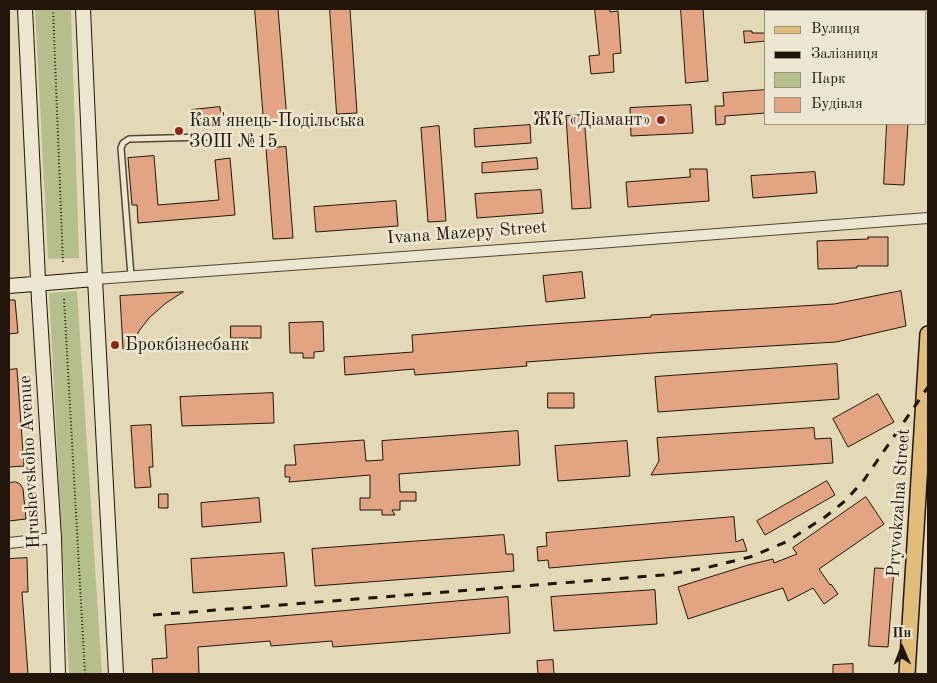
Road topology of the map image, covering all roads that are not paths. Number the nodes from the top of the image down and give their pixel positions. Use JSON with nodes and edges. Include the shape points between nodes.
{"nodes":[{"id":1,"x":25,"y":9,"type":"edge"},
{"id":2,"x":83,"y":9,"type":"edge"},
{"id":3,"x":206,"y":137,"type":"dead end"},
{"id":4,"x":928,"y":218,"type":"edge"},
{"id":5,"x":131,"y":276,"type":"junction"},
{"id":6,"x":95,"y":279,"type":"junction"},
{"id":7,"x":38,"y":283,"type":"junction"},
{"id":8,"x":9,"y":286,"type":"edge"},
{"id":9,"x":928,"y":334,"type":"edge"},
{"id":10,"x":54,"y":538,"type":"junction"},
{"id":11,"x":9,"y":543,"type":"edge"},
{"id":12,"x":58,"y":674,"type":"edge"},
{"id":13,"x":116,"y":674,"type":"edge"},
{"id":14,"x":907,"y":674,"type":"edge"}],
"edges":[{"from":1,"to":7,"type":"main road","name":"Hrushevskoho Avenue"},
{"from":2,"to":6,"type":"main road"},
{"from":3,"to":5,"type":"lane","via":[[128,139],[123,143]]},
{"from":4,"to":5,"type":"street","name":"Ivana Mazepy Street"},
{"from":5,"to":6,"type":"street","name":"Ivana Mazepy Street"},
{"from":6,"to":7,"type":"main road","name":"Ivana Mazepy Street"},
{"from":6,"to":13,"type":"main road"},
{"from":7,"to":8,"type":"main road","name":"Ivana Mazepy Street"},
{"from":7,"to":10,"type":"main road","name":"Hrushevskoho Avenue"},
{"from":9,"to":14,"type":"main road","name":"Pryvokzalna Street"},
{"from":10,"to":11,"type":"street"},
{"from":10,"to":12,"type":"main road","name":"Hrushevskoho Avenue"}]}
